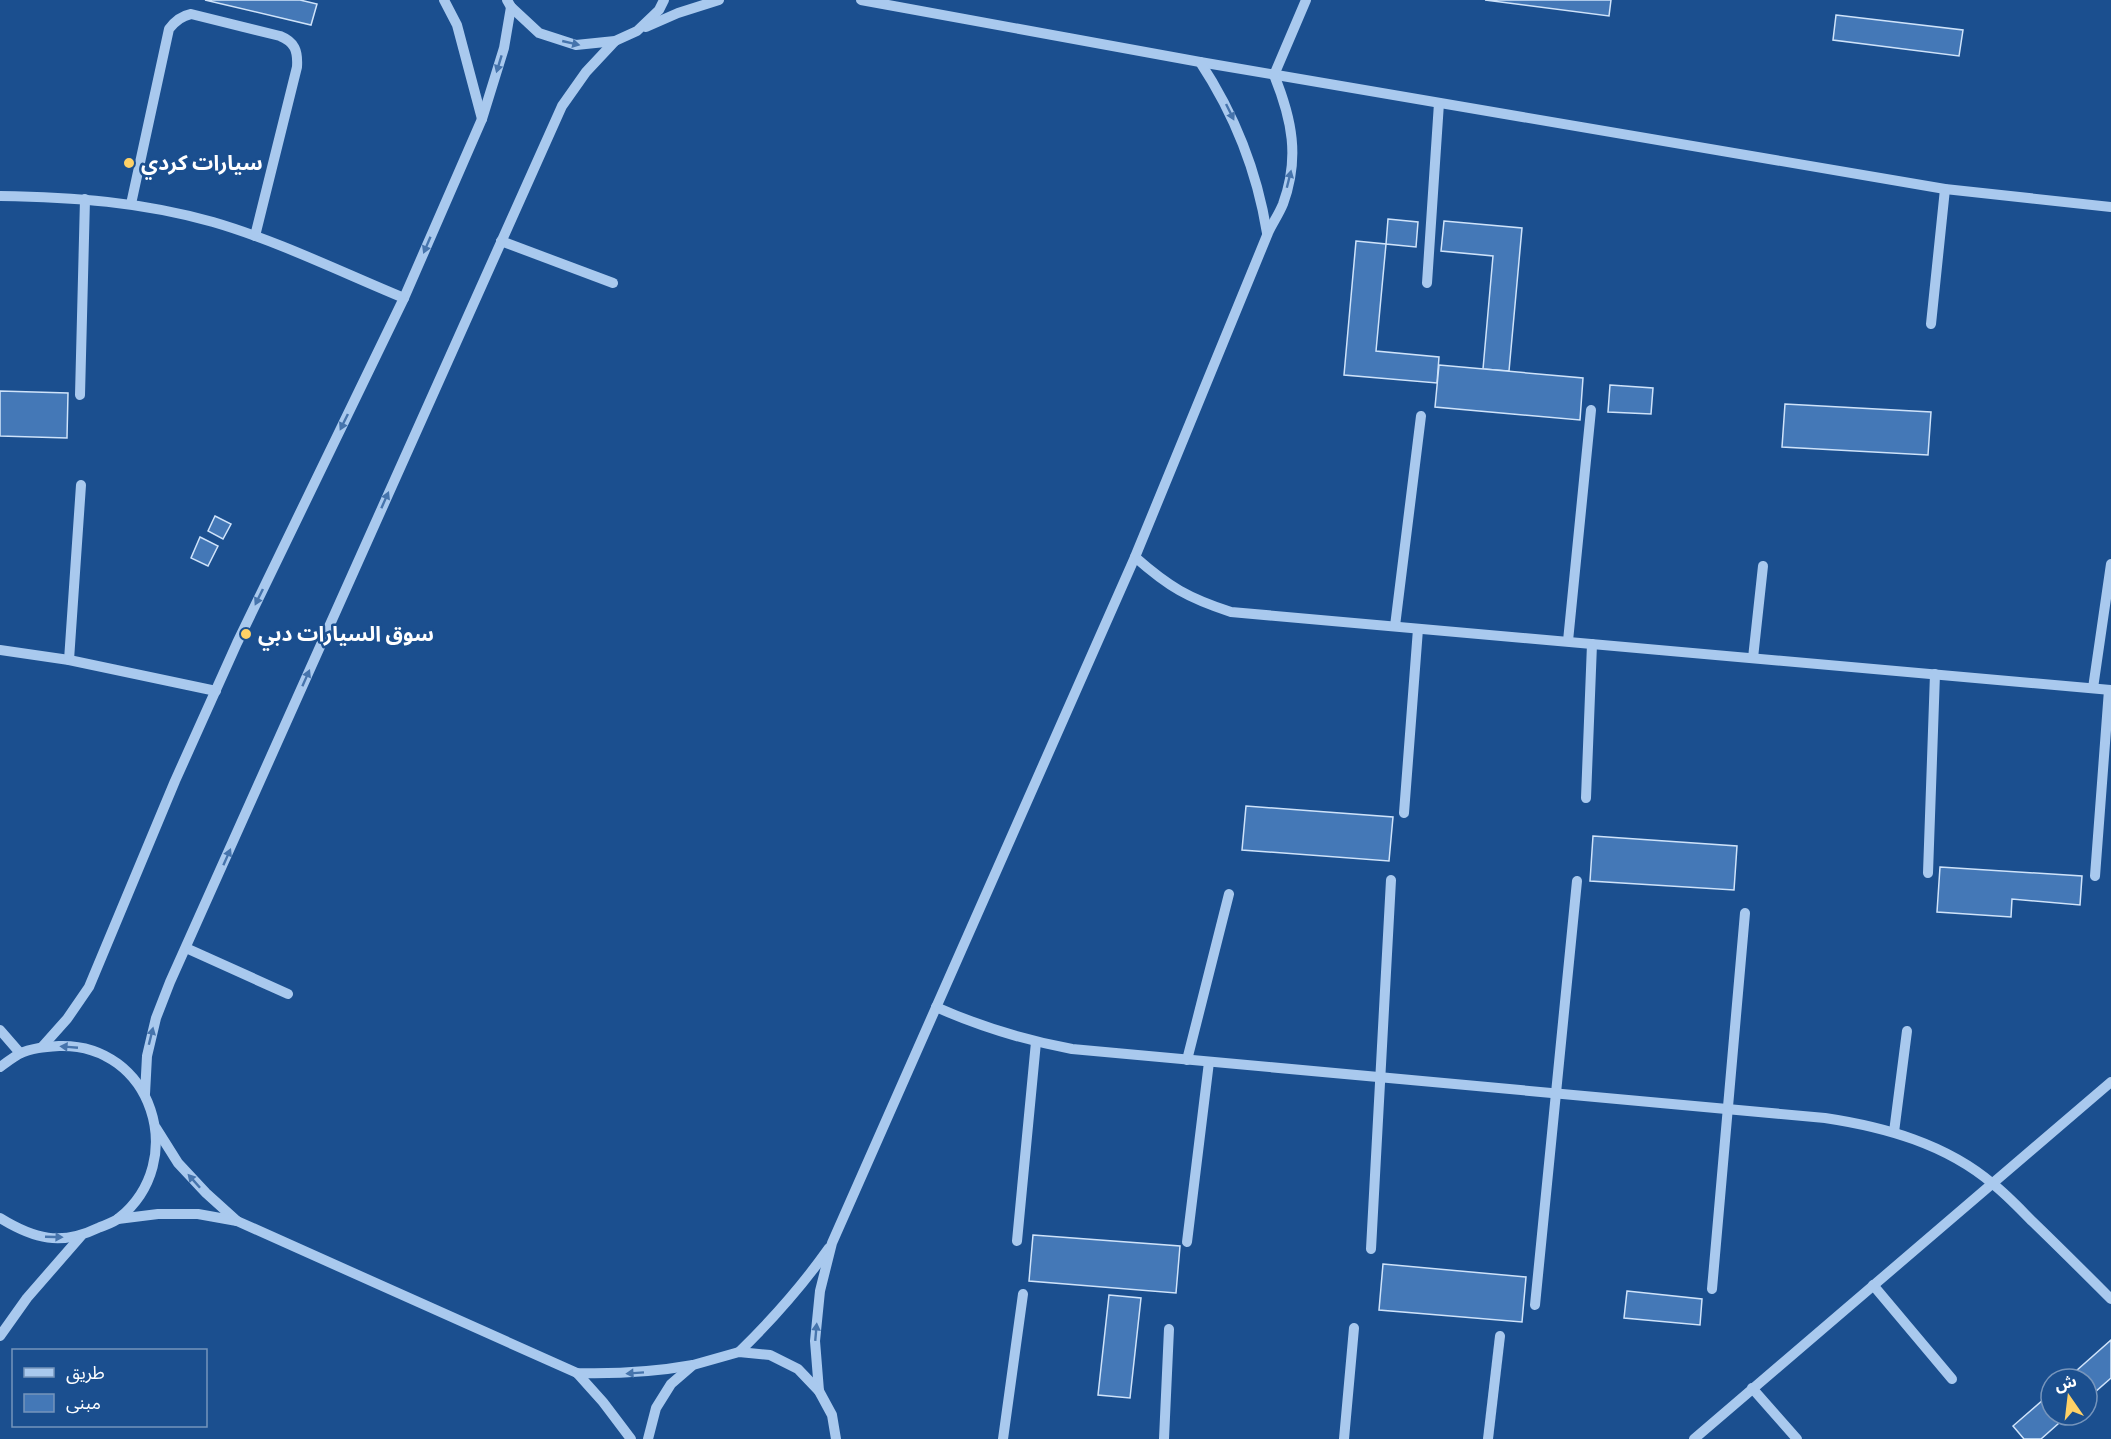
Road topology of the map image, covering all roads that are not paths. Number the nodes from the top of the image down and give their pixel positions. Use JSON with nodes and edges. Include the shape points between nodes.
{"nodes":[{"id":1,"x":444,"y":0,"type":"edge"},
{"id":2,"x":664,"y":0,"type":"edge"},
{"id":3,"x":719,"y":0,"type":"edge"},
{"id":4,"x":861,"y":0,"type":"edge"},
{"id":5,"x":1306,"y":0,"type":"edge"},
{"id":6,"x":509,"y":4,"type":"edge"},
{"id":7,"x":637,"y":31,"type":"junction"},
{"id":8,"x":615,"y":41,"type":"junction"},
{"id":9,"x":1200,"y":62,"type":"junction"},
{"id":10,"x":1274,"y":75,"type":"junction"},
{"id":11,"x":1440,"y":103,"type":"junction"},
{"id":12,"x":482,"y":119,"type":"junction"},
{"id":13,"x":1945,"y":189,"type":"junction"},
{"id":14,"x":0,"y":196,"type":"edge"},
{"id":15,"x":85,"y":198,"type":"junction"},
{"id":16,"x":131,"y":204,"type":"junction"},
{"id":17,"x":2111,"y":207,"type":"edge"},
{"id":18,"x":1268,"y":233,"type":"junction"},
{"id":19,"x":255,"y":236,"type":"junction"},
{"id":20,"x":501,"y":241,"type":"junction"},
{"id":21,"x":613,"y":283,"type":"dead end"},
{"id":22,"x":1427,"y":283,"type":"dead end"},
{"id":23,"x":404,"y":298,"type":"junction"},
{"id":24,"x":1931,"y":324,"type":"dead end"},
{"id":25,"x":80,"y":395,"type":"dead end"},
{"id":26,"x":1591,"y":410,"type":"dead end"},
{"id":27,"x":1421,"y":416,"type":"dead end"},
{"id":28,"x":81,"y":485,"type":"dead end"},
{"id":29,"x":1135,"y":557,"type":"junction"},
{"id":30,"x":2111,"y":564,"type":"edge"},
{"id":31,"x":1763,"y":566,"type":"dead end"},
{"id":32,"x":1395,"y":627,"type":"junction"},
{"id":33,"x":1418,"y":628,"type":"junction"},
{"id":34,"x":1568,"y":641,"type":"junction"},
{"id":35,"x":1592,"y":644,"type":"junction"},
{"id":36,"x":0,"y":650,"type":"edge"},
{"id":37,"x":1753,"y":658,"type":"junction"},
{"id":38,"x":69,"y":660,"type":"junction"},
{"id":39,"x":1935,"y":674,"type":"junction"},
{"id":40,"x":2093,"y":688,"type":"junction"},
{"id":41,"x":2110,"y":690,"type":"edge"},
{"id":42,"x":216,"y":691,"type":"junction"},
{"id":43,"x":1586,"y":798,"type":"dead end"},
{"id":44,"x":1404,"y":813,"type":"dead end"},
{"id":45,"x":1928,"y":873,"type":"dead end"},
{"id":46,"x":2095,"y":876,"type":"dead end"},
{"id":47,"x":1391,"y":880,"type":"dead end"},
{"id":48,"x":1577,"y":881,"type":"dead end"},
{"id":49,"x":1229,"y":894,"type":"dead end"},
{"id":50,"x":1745,"y":913,"type":"dead end"},
{"id":51,"x":186,"y":948,"type":"junction"},
{"id":52,"x":288,"y":994,"type":"dead end"},
{"id":53,"x":936,"y":1007,"type":"junction"},
{"id":54,"x":0,"y":1030,"type":"edge"},
{"id":55,"x":1907,"y":1031,"type":"dead end"},
{"id":56,"x":1036,"y":1042,"type":"junction"},
{"id":57,"x":42,"y":1047,"type":"junction"},
{"id":58,"x":20,"y":1053,"type":"junction"},
{"id":59,"x":1186,"y":1060,"type":"junction"},
{"id":60,"x":1209,"y":1062,"type":"junction"},
{"id":61,"x":0,"y":1067,"type":"edge"},
{"id":62,"x":1380,"y":1077,"type":"junction"},
{"id":63,"x":2111,"y":1082,"type":"edge"},
{"id":64,"x":1556,"y":1093,"type":"junction"},
{"id":65,"x":145,"y":1094,"type":"junction"},
{"id":66,"x":1727,"y":1109,"type":"junction"},
{"id":67,"x":156,"y":1128,"type":"junction"},
{"id":68,"x":1894,"y":1132,"type":"junction"},
{"id":69,"x":1993,"y":1183,"type":"junction"},
{"id":70,"x":0,"y":1218,"type":"edge"},
{"id":71,"x":118,"y":1219,"type":"junction"},
{"id":72,"x":237,"y":1221,"type":"junction"},
{"id":73,"x":81,"y":1236,"type":"junction"},
{"id":74,"x":1017,"y":1241,"type":"dead end"},
{"id":75,"x":832,"y":1242,"type":"junction"},
{"id":76,"x":1187,"y":1242,"type":"dead end"},
{"id":77,"x":1371,"y":1249,"type":"dead end"},
{"id":78,"x":1873,"y":1285,"type":"junction"},
{"id":79,"x":1712,"y":1289,"type":"dead end"},
{"id":80,"x":1023,"y":1294,"type":"dead end"},
{"id":81,"x":2111,"y":1299,"type":"edge"},
{"id":82,"x":1535,"y":1305,"type":"dead end"},
{"id":83,"x":1354,"y":1328,"type":"dead end"},
{"id":84,"x":1169,"y":1329,"type":"dead end"},
{"id":85,"x":1500,"y":1335,"type":"dead end"},
{"id":86,"x":0,"y":1336,"type":"edge"},
{"id":87,"x":739,"y":1352,"type":"junction"},
{"id":88,"x":693,"y":1365,"type":"junction"},
{"id":89,"x":577,"y":1373,"type":"junction"},
{"id":90,"x":1952,"y":1378,"type":"dead end"},
{"id":91,"x":1752,"y":1389,"type":"junction"},
{"id":92,"x":819,"y":1390,"type":"junction"},
{"id":93,"x":631,"y":1439,"type":"edge"},
{"id":94,"x":648,"y":1439,"type":"edge"},
{"id":95,"x":836,"y":1439,"type":"edge"},
{"id":96,"x":1003,"y":1439,"type":"edge"},
{"id":97,"x":1164,"y":1439,"type":"edge"},
{"id":98,"x":1344,"y":1439,"type":"edge"},
{"id":99,"x":1488,"y":1439,"type":"edge"},
{"id":100,"x":1694,"y":1439,"type":"edge"},
{"id":101,"x":1797,"y":1439,"type":"edge"}],
"edges":[{"from":1,"to":12,"type":"street","via":[[457,25]]},
{"from":2,"to":7,"type":"street"},
{"from":3,"to":7,"type":"street"},
{"from":4,"to":9,"type":"street"},
{"from":5,"to":10,"type":"street"},
{"from":6,"to":8,"type":"street","one_way":true,"via":[[539,33],[576,45]]},
{"from":6,"to":12,"type":"street","one_way":true,"via":[[504,48]]},
{"from":7,"to":8,"type":"street"},
{"from":8,"to":20,"type":"street","via":[[562,106]]},
{"from":9,"to":10,"type":"street"},
{"from":9,"to":18,"type":"street","one_way":true,"via":[[1244,144]]},
{"from":10,"to":11,"type":"street"},
{"from":18,"to":10,"type":"street","one_way":true,"via":[[1283,204],[1291,171],[1287,105]]},
{"from":11,"to":13,"type":"street"},
{"from":11,"to":22,"type":"street"},
{"from":12,"to":23,"type":"street","one_way":true},
{"from":13,"to":17,"type":"street"},
{"from":13,"to":24,"type":"street"},
{"from":14,"to":15,"type":"street"},
{"from":15,"to":16,"type":"street"},
{"from":15,"to":25,"type":"street"},
{"from":16,"to":19,"type":"street"},
{"from":16,"to":19,"type":"street","via":[[169,29],[175,22],[191,14],[280,36],[296,48],[297,67]]},
{"from":18,"to":29,"type":"street"},
{"from":19,"to":23,"type":"street"},
{"from":20,"to":21,"type":"street"},
{"from":51,"to":20,"type":"street","one_way":true},
{"from":23,"to":42,"type":"street","one_way":true},
{"from":26,"to":34,"type":"street"},
{"from":27,"to":32,"type":"street"},
{"from":28,"to":38,"type":"street"},
{"from":29,"to":32,"type":"street","via":[[1163,582],[1195,600],[1231,612]]},
{"from":29,"to":53,"type":"street"},
{"from":30,"to":40,"type":"street"},
{"from":31,"to":37,"type":"street"},
{"from":32,"to":33,"type":"street"},
{"from":33,"to":34,"type":"street"},
{"from":33,"to":44,"type":"street"},
{"from":34,"to":35,"type":"street"},
{"from":35,"to":37,"type":"street"},
{"from":35,"to":43,"type":"street"},
{"from":36,"to":38,"type":"street"},
{"from":37,"to":39,"type":"street"},
{"from":38,"to":42,"type":"street"},
{"from":39,"to":40,"type":"street"},
{"from":39,"to":45,"type":"street"},
{"from":40,"to":41,"type":"street"},
{"from":41,"to":46,"type":"street"},
{"from":42,"to":57,"type":"street","via":[[88,987],[68,1019]]},
{"from":47,"to":62,"type":"street"},
{"from":48,"to":64,"type":"street"},
{"from":49,"to":59,"type":"street"},
{"from":50,"to":66,"type":"street"},
{"from":51,"to":52,"type":"street"},
{"from":65,"to":51,"type":"street","one_way":true,"via":[[147,1056],[156,1018]]},
{"from":53,"to":56,"type":"street"},
{"from":53,"to":75,"type":"street"},
{"from":54,"to":58,"type":"street"},
{"from":55,"to":68,"type":"street"},
{"from":56,"to":59,"type":"street"},
{"from":56,"to":74,"type":"street"},
{"from":57,"to":58,"type":"street"},
{"from":65,"to":57,"type":"street","one_way":true,"via":[[126,1071],[101,1054],[72,1046]]},
{"from":58,"to":61,"type":"street"},
{"from":59,"to":60,"type":"street"},
{"from":60,"to":62,"type":"street"},
{"from":60,"to":76,"type":"street"},
{"from":62,"to":64,"type":"street"},
{"from":62,"to":77,"type":"street"},
{"from":63,"to":69,"type":"street"},
{"from":64,"to":66,"type":"street"},
{"from":64,"to":82,"type":"street"},
{"from":65,"to":67,"type":"street"},
{"from":66,"to":68,"type":"street","via":[[1825,1118]]},
{"from":66,"to":79,"type":"street"},
{"from":67,"to":71,"type":"street","via":[[155,1162],[141,1194]]},
{"from":72,"to":67,"type":"street","one_way":true,"via":[[178,1163]]},
{"from":68,"to":69,"type":"street","via":[[1928,1145]]},
{"from":69,"to":78,"type":"street"},
{"from":69,"to":81,"type":"street"},
{"from":70,"to":73,"type":"street","one_way":true,"via":[[23,1232],[51,1238]]},
{"from":71,"to":72,"type":"street","via":[[198,1214]]},
{"from":71,"to":73,"type":"street"},
{"from":72,"to":89,"type":"street"},
{"from":73,"to":86,"type":"street"},
{"from":75,"to":87,"type":"street","via":[[805,1282]]},
{"from":92,"to":75,"type":"street","one_way":true,"via":[[815,1341],[820,1291]]},
{"from":78,"to":90,"type":"street"},
{"from":78,"to":91,"type":"street"},
{"from":80,"to":96,"type":"street"},
{"from":83,"to":98,"type":"street"},
{"from":84,"to":97,"type":"street"},
{"from":85,"to":99,"type":"street"},
{"from":87,"to":88,"type":"street"},
{"from":87,"to":92,"type":"street","via":[[770,1355],[798,1369]]},
{"from":88,"to":89,"type":"street","one_way":true,"via":[[655,1372]]},
{"from":88,"to":94,"type":"street","via":[[671,1384],[656,1408]]},
{"from":89,"to":93,"type":"street"},
{"from":91,"to":100,"type":"street"},
{"from":91,"to":101,"type":"street"},
{"from":92,"to":95,"type":"street","via":[[832,1415]]}]}
